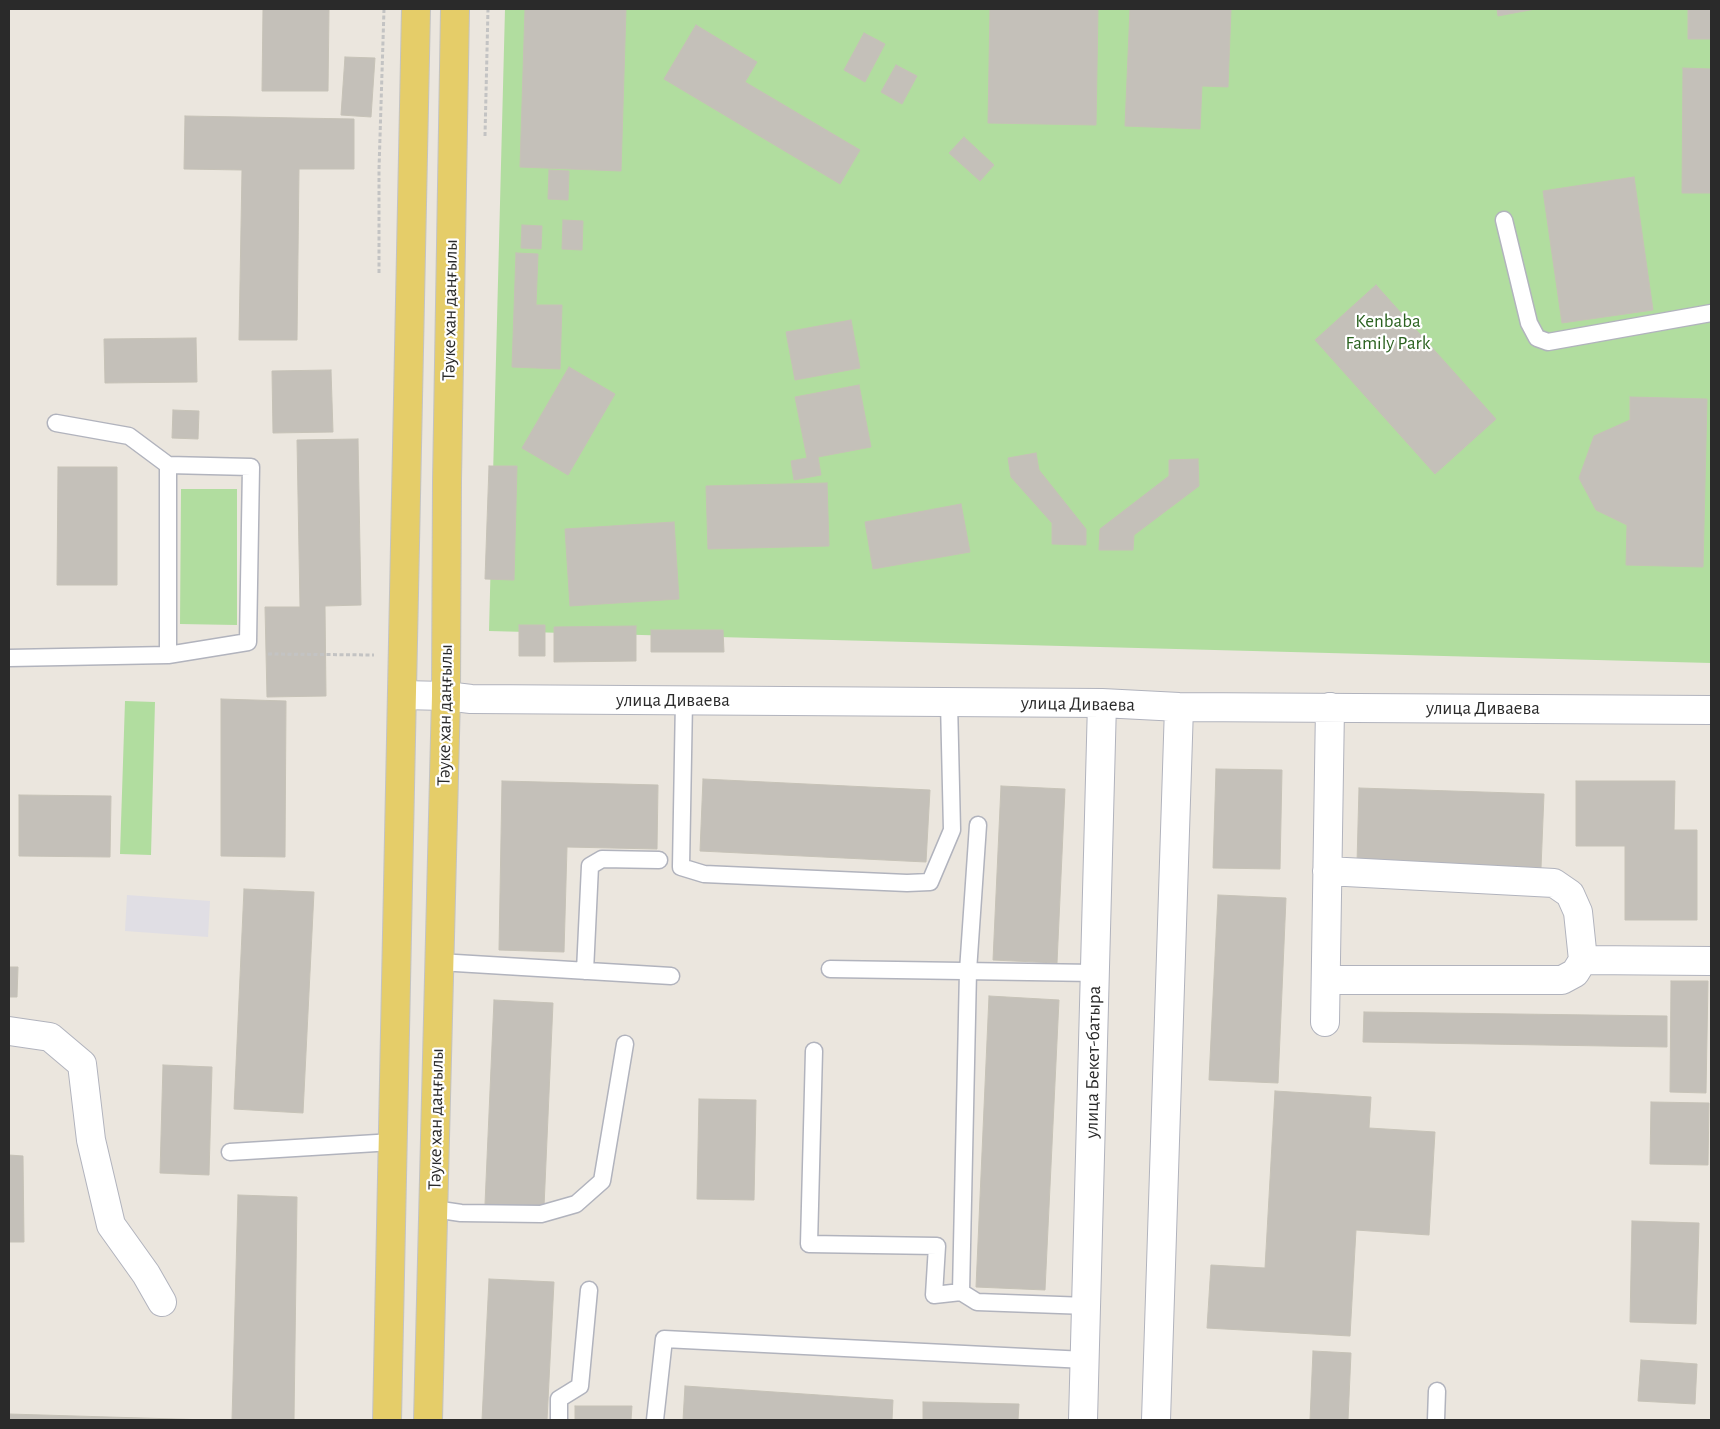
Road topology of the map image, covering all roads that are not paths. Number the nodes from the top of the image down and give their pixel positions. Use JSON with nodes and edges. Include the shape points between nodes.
{"nodes":[{"id":1,"x":416,"y":9,"type":"edge"},
{"id":2,"x":456,"y":9,"type":"edge"},
{"id":3,"x":1504,"y":220,"type":"dead end"},
{"id":4,"x":1711,"y":313,"type":"edge"},
{"id":5,"x":56,"y":423,"type":"dead end"},
{"id":6,"x":168,"y":465,"type":"junction"},
{"id":7,"x":168,"y":655,"type":"junction"},
{"id":8,"x":9,"y":658,"type":"edge"},
{"id":9,"x":402,"y":695,"type":"junction"},
{"id":10,"x":446,"y":696,"type":"junction"},
{"id":11,"x":684,"y":700,"type":"junction"},
{"id":12,"x":949,"y":702,"type":"junction"},
{"id":13,"x":1102,"y":703,"type":"junction"},
{"id":14,"x":1179,"y":706,"type":"junction"},
{"id":15,"x":1330,"y":707,"type":"junction"},
{"id":16,"x":1711,"y":710,"type":"edge"},
{"id":17,"x":978,"y":825,"type":"dead end"},
{"id":18,"x":659,"y":860,"type":"dead end"},
{"id":19,"x":1327,"y":871,"type":"junction"},
{"id":20,"x":1583,"y":960,"type":"junction"},
{"id":21,"x":1711,"y":961,"type":"edge"},
{"id":22,"x":439,"y":962,"type":"junction"},
{"id":23,"x":830,"y":968,"type":"dead end"},
{"id":24,"x":585,"y":971,"type":"junction"},
{"id":25,"x":968,"y":971,"type":"junction"},
{"id":26,"x":1095,"y":974,"type":"junction"},
{"id":27,"x":671,"y":976,"type":"dead end"},
{"id":28,"x":1326,"y":980,"type":"junction"},
{"id":29,"x":1325,"y":1022,"type":"dead end"},
{"id":30,"x":9,"y":1031,"type":"edge"},
{"id":31,"x":625,"y":1044,"type":"dead end"},
{"id":32,"x":814,"y":1051,"type":"dead end"},
{"id":33,"x":393,"y":1142,"type":"junction"},
{"id":34,"x":230,"y":1152,"type":"dead end"},
{"id":35,"x":434,"y":1209,"type":"junction"},
{"id":36,"x":589,"y":1290,"type":"dead end"},
{"id":37,"x":961,"y":1292,"type":"junction"},
{"id":38,"x":162,"y":1302,"type":"dead end"},
{"id":39,"x":1087,"y":1306,"type":"junction"},
{"id":40,"x":1085,"y":1360,"type":"junction"},
{"id":41,"x":1437,"y":1391,"type":"dead end"},
{"id":42,"x":387,"y":1420,"type":"edge"},
{"id":43,"x":428,"y":1420,"type":"edge"},
{"id":44,"x":559,"y":1420,"type":"edge"},
{"id":45,"x":655,"y":1420,"type":"edge"},
{"id":46,"x":1083,"y":1420,"type":"edge"},
{"id":47,"x":1156,"y":1420,"type":"edge"},
{"id":48,"x":1436,"y":1420,"type":"edge"}],
"edges":[{"from":1,"to":9,"type":"main road"},
{"from":2,"to":10,"type":"main road","name":"Тәуке хан даңғылы"},
{"from":3,"to":4,"type":"lane","via":[[1529,323],[1537,338],[1548,342]]},
{"from":5,"to":6,"type":"lane","via":[[129,436]]},
{"from":6,"to":7,"type":"lane"},
{"from":6,"to":7,"type":"lane","via":[[250,467],[248,642]]},
{"from":7,"to":8,"type":"lane"},
{"from":9,"to":10,"type":"street","name":"улица Диваева"},
{"from":9,"to":33,"type":"main road"},
{"from":10,"to":11,"type":"street","name":"улица Диваева","via":[[471,699]]},
{"from":10,"to":22,"type":"main road","name":"Тәуке хан даңғылы"},
{"from":11,"to":12,"type":"street","name":"улица Диваева"},
{"from":11,"to":12,"type":"lane","via":[[681,867],[704,874],[907,883],[930,882],[952,830]]},
{"from":12,"to":13,"type":"street","name":"улица Диваева"},
{"from":13,"to":14,"type":"street","name":"улица Диваева"},
{"from":13,"to":26,"type":"street","name":"улица Бекет-батыра"},
{"from":14,"to":15,"type":"street","name":"улица Диваева"},
{"from":14,"to":47,"type":"street"},
{"from":15,"to":16,"type":"street","name":"улица Диваева"},
{"from":15,"to":19,"type":"street"},
{"from":17,"to":25,"type":"lane"},
{"from":18,"to":24,"type":"lane","via":[[602,859],[590,866]]},
{"from":19,"to":20,"type":"street","via":[[1554,883],[1570,894],[1578,912]]},
{"from":19,"to":28,"type":"street"},
{"from":20,"to":21,"type":"street"},
{"from":20,"to":28,"type":"street","via":[[1575,973],[1562,980]]},
{"from":22,"to":24,"type":"lane"},
{"from":22,"to":35,"type":"main road","name":"Тәуке хан даңғылы"},
{"from":23,"to":25,"type":"lane"},
{"from":24,"to":27,"type":"lane"},
{"from":25,"to":26,"type":"lane"},
{"from":25,"to":37,"type":"lane"},
{"from":26,"to":39,"type":"street","name":"улица Бекет-батыра"},
{"from":28,"to":29,"type":"street"},
{"from":30,"to":38,"type":"street","via":[[50,1037],[82,1064],[91,1140],[111,1225]]},
{"from":31,"to":35,"type":"lane","via":[[602,1182],[576,1204],[541,1214],[461,1213]]},
{"from":32,"to":37,"type":"lane","via":[[809,1244],[937,1246],[934,1295]]},
{"from":33,"to":34,"type":"lane"},
{"from":33,"to":42,"type":"main road"},
{"from":35,"to":43,"type":"main road","name":"Тәуке хан даңғылы"},
{"from":36,"to":44,"type":"lane","via":[[580,1386],[560,1399]]},
{"from":37,"to":39,"type":"lane","via":[[977,1302]]},
{"from":39,"to":40,"type":"street","name":"улица Бекет-батыра"},
{"from":40,"to":45,"type":"lane","via":[[664,1339]]},
{"from":40,"to":46,"type":"street","name":"улица Бекет-батыра"},
{"from":41,"to":48,"type":"lane"}]}
